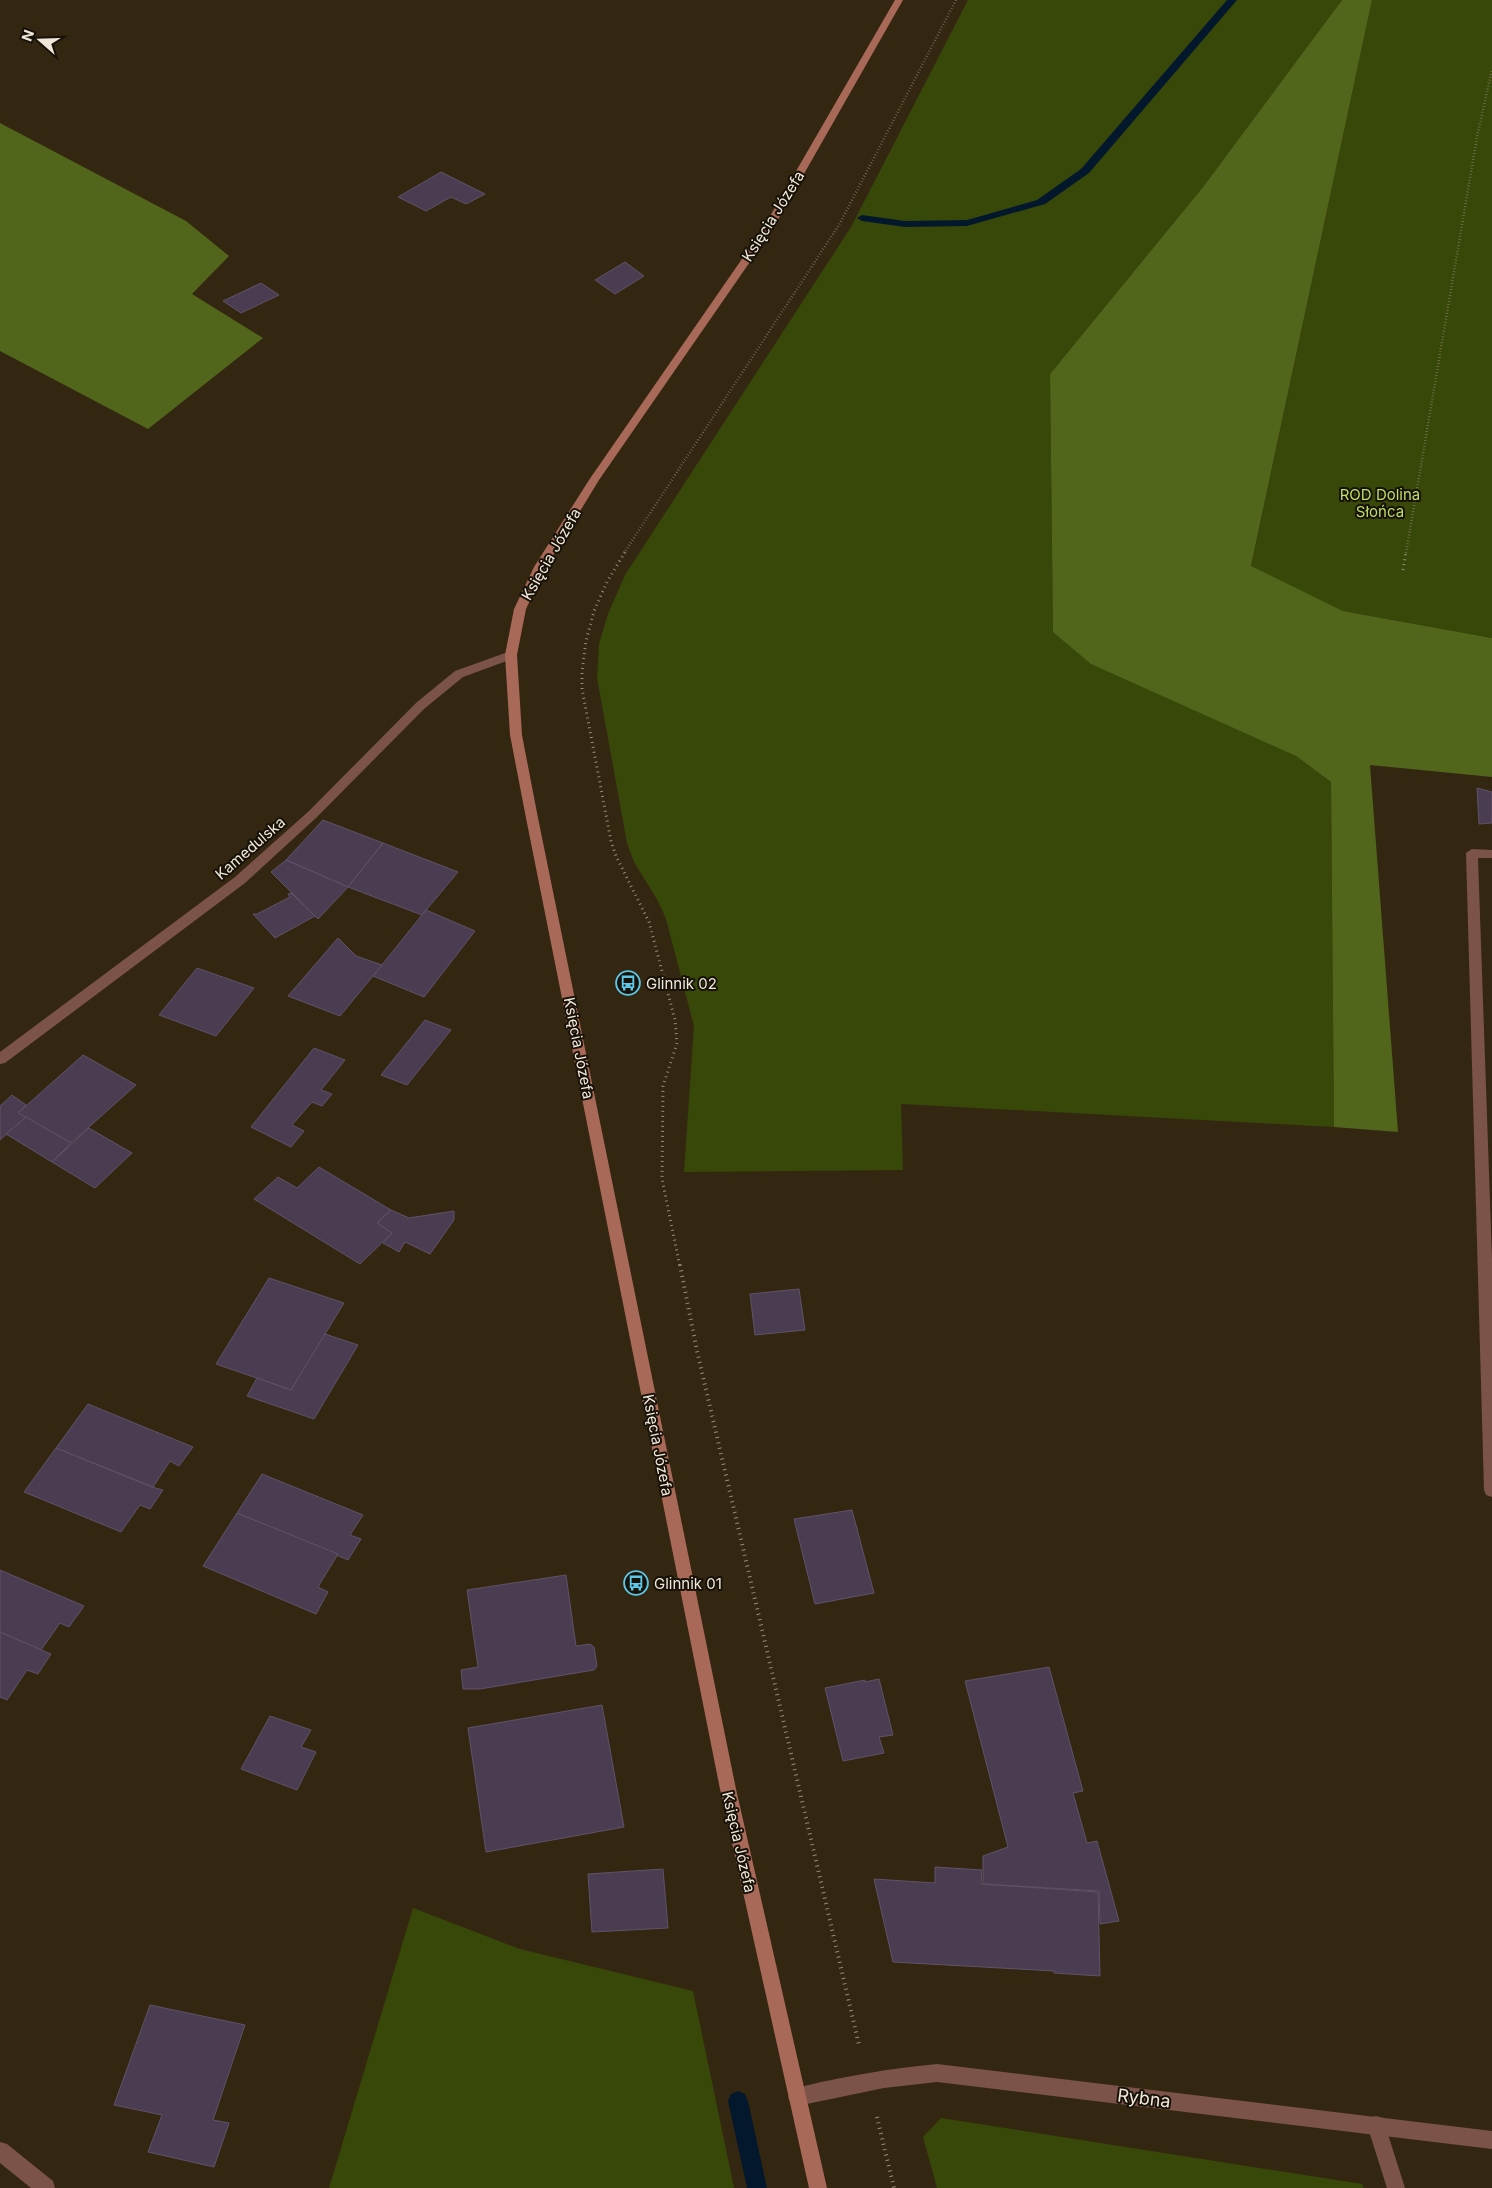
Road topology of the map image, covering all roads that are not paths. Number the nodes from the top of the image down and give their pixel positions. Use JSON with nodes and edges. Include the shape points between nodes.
{"nodes":[{"id":1,"x":899,"y":0,"type":"edge"},
{"id":2,"x":511,"y":655,"type":"junction"},
{"id":3,"x":1492,"y":854,"type":"edge"},
{"id":4,"x":0,"y":1059,"type":"edge"},
{"id":5,"x":1492,"y":1490,"type":"edge"},
{"id":6,"x":797,"y":2097,"type":"junction"},
{"id":7,"x":1376,"y":2125,"type":"junction"},
{"id":8,"x":1492,"y":2140,"type":"edge"},
{"id":9,"x":0,"y":2152,"type":"edge"},
{"id":10,"x":46,"y":2188,"type":"edge"},
{"id":11,"x":818,"y":2188,"type":"edge"},
{"id":12,"x":1396,"y":2188,"type":"edge"}],
"edges":[{"from":1,"to":2,"type":"main road","name":"Księcia Józefa","via":[[767,230],[599,471],[540,567],[520,609]]},
{"from":2,"to":4,"type":"street","name":"Kamedulska","via":[[459,674],[420,706],[313,814],[240,880]]},
{"from":2,"to":6,"type":"main road","name":"Księcia Józefa","via":[[516,736],[532,818],[728,1789]]},
{"from":3,"to":5,"type":"street","via":[[1472,853]]},
{"from":6,"to":7,"type":"street","name":"Rybna","via":[[867,2080],[937,2073]]},
{"from":6,"to":11,"type":"main road","name":"Księcia Józefa"},
{"from":7,"to":8,"type":"street","name":"Rybna"},
{"from":7,"to":12,"type":"street"},
{"from":9,"to":10,"type":"street"}]}
